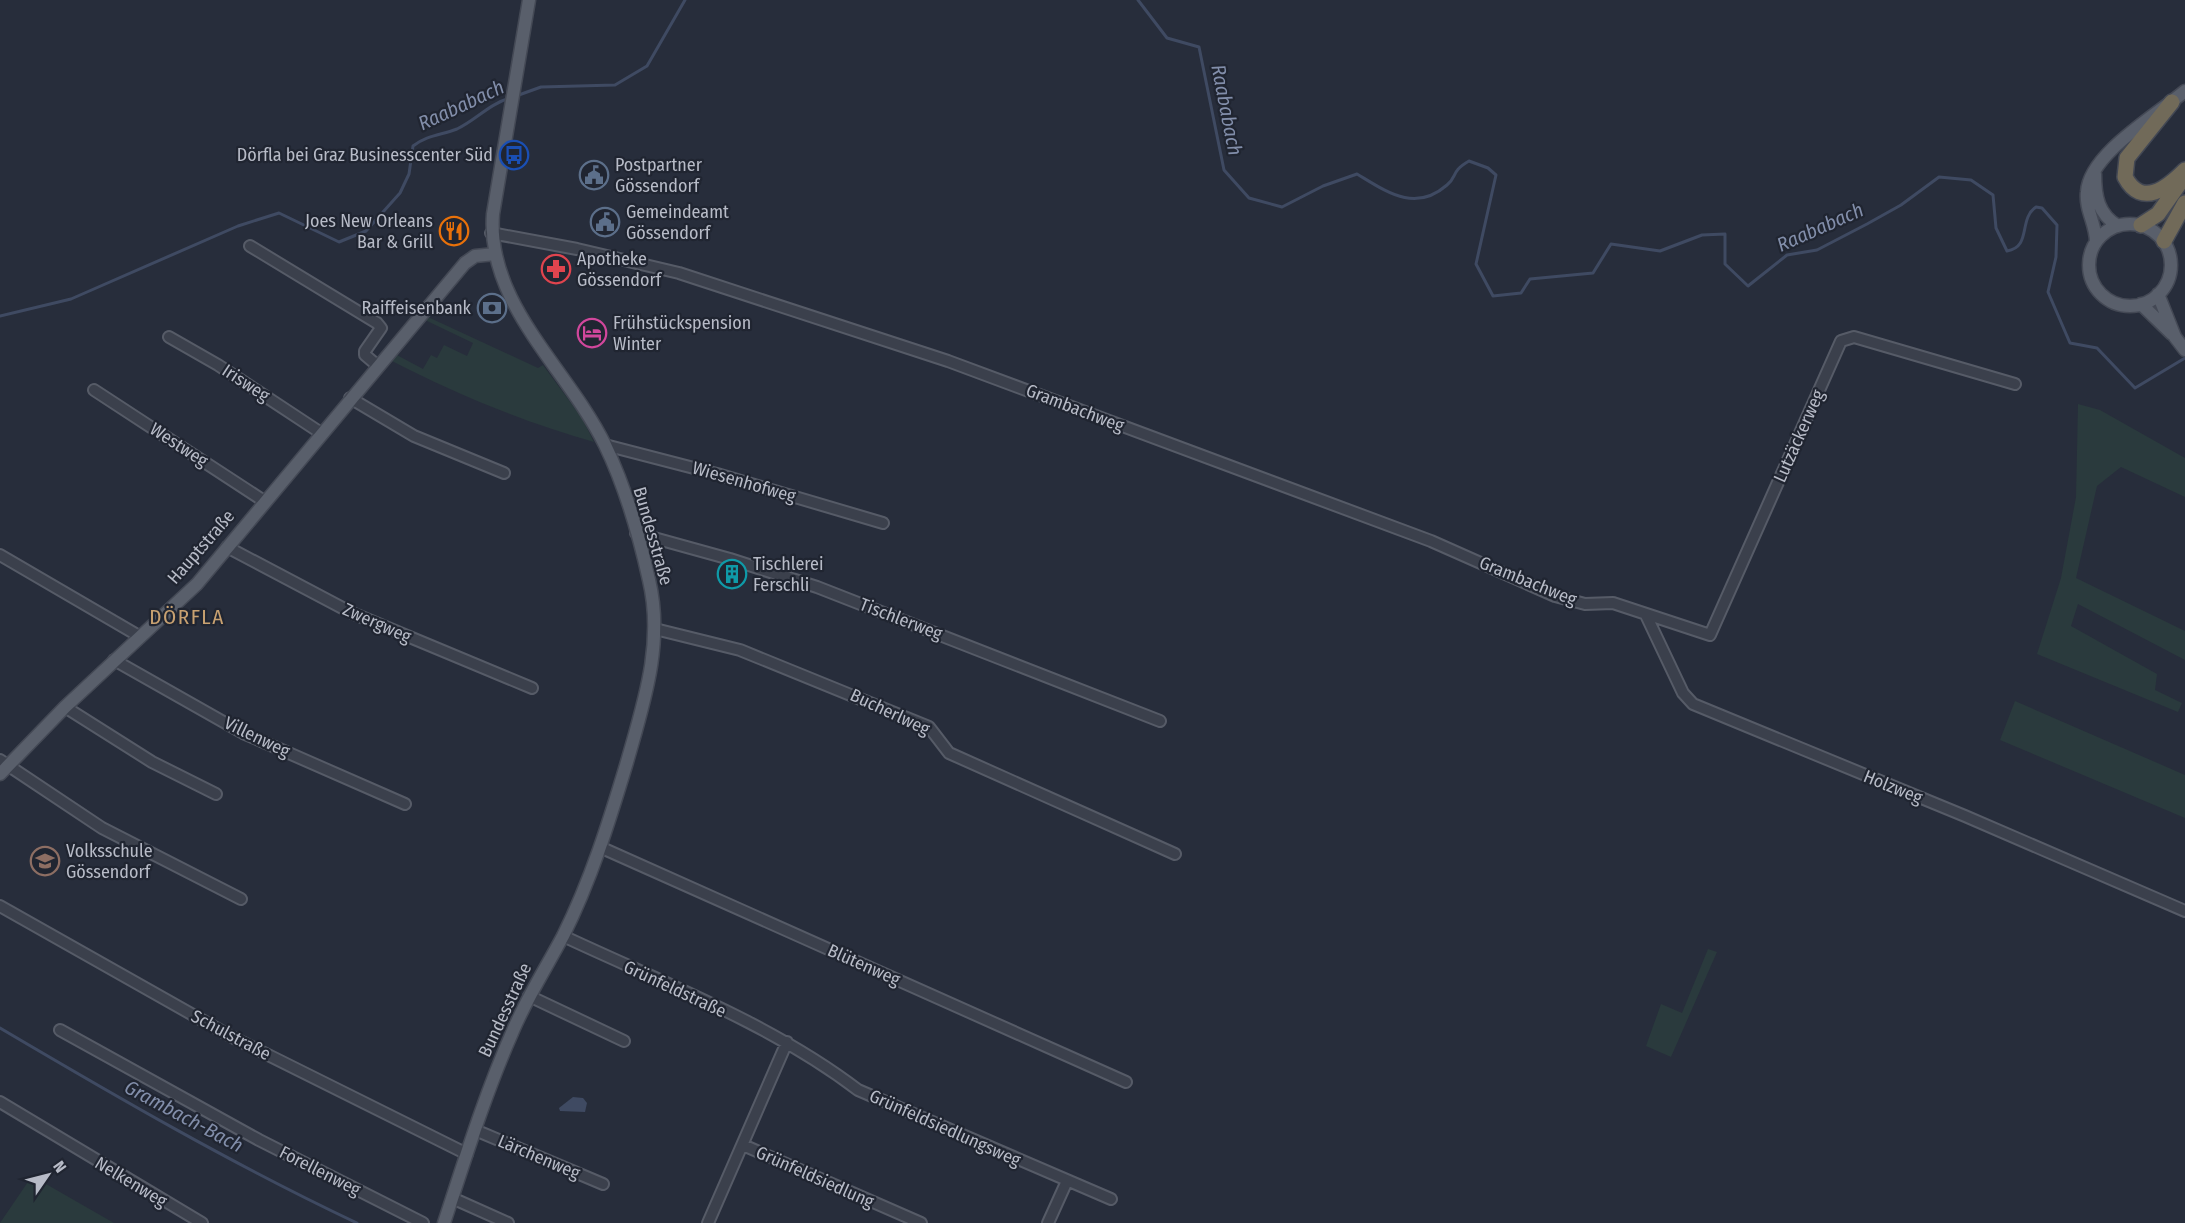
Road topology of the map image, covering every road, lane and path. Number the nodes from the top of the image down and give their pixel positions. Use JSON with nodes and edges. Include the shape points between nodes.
{"nodes":[{"id":1,"x":529,"y":0,"type":"edge"},
{"id":2,"x":2185,"y":91,"type":"edge"},
{"id":3,"x":2172,"y":102,"type":"junction"},
{"id":4,"x":2185,"y":172,"type":"edge"},
{"id":5,"x":2096,"y":173,"type":"junction"},
{"id":6,"x":2185,"y":203,"type":"edge"},
{"id":7,"x":2141,"y":225,"type":"junction"},
{"id":8,"x":2118,"y":226,"type":"junction"},
{"id":9,"x":491,"y":233,"type":"junction"},
{"id":10,"x":2164,"y":241,"type":"junction"},
{"id":11,"x":2096,"y":242,"type":"junction"},
{"id":12,"x":250,"y":246,"type":"dead end"},
{"id":13,"x":495,"y":254,"type":"junction"},
{"id":14,"x":2158,"y":294,"type":"junction"},
{"id":15,"x":2140,"y":304,"type":"junction"},
{"id":16,"x":169,"y":337,"type":"dead end"},
{"id":17,"x":2175,"y":337,"type":"junction"},
{"id":18,"x":2185,"y":350,"type":"edge"},
{"id":19,"x":378,"y":366,"type":"junction"},
{"id":20,"x":2014,"y":384,"type":"dead end"},
{"id":21,"x":94,"y":390,"type":"dead end"},
{"id":22,"x":350,"y":398,"type":"junction"},
{"id":23,"x":321,"y":433,"type":"junction"},
{"id":24,"x":605,"y":445,"type":"junction"},
{"id":25,"x":504,"y":473,"type":"dead end"},
{"id":26,"x":264,"y":501,"type":"junction"},
{"id":27,"x":883,"y":523,"type":"dead end"},
{"id":28,"x":636,"y":533,"type":"junction"},
{"id":29,"x":227,"y":548,"type":"junction"},
{"id":30,"x":0,"y":555,"type":"edge"},
{"id":31,"x":1646,"y":615,"type":"junction"},
{"id":32,"x":655,"y":629,"type":"junction"},
{"id":33,"x":140,"y":636,"type":"junction"},
{"id":34,"x":114,"y":660,"type":"junction"},
{"id":35,"x":532,"y":688,"type":"dead end"},
{"id":36,"x":65,"y":707,"type":"junction"},
{"id":37,"x":1160,"y":721,"type":"dead end"},
{"id":38,"x":3,"y":766,"type":"edge"},
{"id":39,"x":216,"y":794,"type":"dead end"},
{"id":40,"x":405,"y":804,"type":"dead end"},
{"id":41,"x":602,"y":848,"type":"junction"},
{"id":42,"x":1175,"y":854,"type":"dead end"},
{"id":43,"x":241,"y":898,"type":"dead end"},
{"id":44,"x":0,"y":906,"type":"edge"},
{"id":45,"x":2185,"y":911,"type":"edge"},
{"id":46,"x":563,"y":936,"type":"junction"},
{"id":47,"x":529,"y":996,"type":"junction"},
{"id":48,"x":60,"y":1030,"type":"dead end"},
{"id":49,"x":624,"y":1041,"type":"dead end"},
{"id":50,"x":787,"y":1042,"type":"junction"},
{"id":51,"x":1126,"y":1082,"type":"dead end"},
{"id":52,"x":0,"y":1102,"type":"edge"},
{"id":53,"x":475,"y":1130,"type":"junction"},
{"id":54,"x":743,"y":1145,"type":"junction"},
{"id":55,"x":467,"y":1154,"type":"junction"},
{"id":56,"x":1067,"y":1181,"type":"junction"},
{"id":57,"x":603,"y":1184,"type":"dead end"},
{"id":58,"x":452,"y":1198,"type":"junction"},
{"id":59,"x":1111,"y":1199,"type":"dead end"},
{"id":60,"x":202,"y":1223,"type":"edge"},
{"id":61,"x":423,"y":1223,"type":"edge"},
{"id":62,"x":444,"y":1223,"type":"edge"},
{"id":63,"x":508,"y":1223,"type":"edge"},
{"id":64,"x":708,"y":1223,"type":"edge"},
{"id":65,"x":921,"y":1223,"type":"edge"},
{"id":66,"x":1048,"y":1223,"type":"edge"}],
"edges":[{"from":1,"to":9,"type":"main road","name":"Bundesstraße"},
{"from":2,"to":3,"type":"main road"},
{"from":3,"to":4,"type":"highway","via":[[2127,158],[2125,177],[2135,189],[2156,193]]},
{"from":3,"to":5,"type":"main road","via":[[2114,147]]},
{"from":4,"to":7,"type":"highway","via":[[2158,214]]},
{"from":5,"to":8,"type":"main road","via":[[2100,208]]},
{"from":5,"to":11,"type":"main road","via":[[2087,188],[2086,199]]},
{"from":6,"to":10,"type":"highway"},
{"from":7,"to":8,"type":"main road"},
{"from":7,"to":10,"type":"main road"},
{"from":8,"to":11,"type":"main road"},
{"from":9,"to":13,"type":"main road","name":"Bundesstraße"},
{"from":9,"to":31,"type":"street","name":"Grambachweg","via":[[655,267],[948,361],[1431,541],[1555,596],[1586,604],[1613,603]]},
{"from":10,"to":14,"type":"main road","via":[[2171,268],[2168,281]]},
{"from":11,"to":15,"type":"main road","via":[[2089,264],[2096,287],[2112,302]]},
{"from":12,"to":19,"type":"street","via":[[377,323],[381,328],[365,355]]},
{"from":13,"to":19,"type":"main road","name":"Hauptstraße","via":[[475,256],[465,263]]},
{"from":13,"to":24,"type":"main road","name":"Bundesstraße","via":[[507,288],[530,330],[578,398]]},
{"from":14,"to":15,"type":"main road"},
{"from":14,"to":17,"type":"main road"},
{"from":15,"to":17,"type":"main road"},
{"from":16,"to":23,"type":"street","name":"Irisweg"},
{"from":17,"to":18,"type":"main road"},
{"from":19,"to":22,"type":"main road","name":"Hauptstraße"},
{"from":20,"to":31,"type":"street","name":"Lutzäckerweg","via":[[1854,337],[1841,341],[1710,635]]},
{"from":21,"to":26,"type":"street","name":"Westweg"},
{"from":22,"to":23,"type":"main road","name":"Hauptstraße"},
{"from":22,"to":25,"type":"street","via":[[414,436]]},
{"from":23,"to":26,"type":"main road","name":"Hauptstraße"},
{"from":24,"to":27,"type":"street","name":"Wiesenhofweg"},
{"from":24,"to":28,"type":"main road","name":"Bundesstraße"},
{"from":26,"to":29,"type":"main road","name":"Hauptstraße"},
{"from":28,"to":32,"type":"main road","name":"Bundesstraße","via":[[650,582]]},
{"from":28,"to":37,"type":"street","name":"Tischlerweg","via":[[817,587]]},
{"from":29,"to":33,"type":"main road","name":"Hauptstraße","via":[[197,584]]},
{"from":29,"to":35,"type":"street","name":"Zwergweg","via":[[352,614]]},
{"from":30,"to":33,"type":"street"},
{"from":31,"to":45,"type":"street","name":"Holzweg","via":[[1683,693],[1699,708]]},
{"from":32,"to":41,"type":"main road","name":"Bundesstraße","via":[[651,678]]},
{"from":32,"to":42,"type":"street","name":"Bucherlweg","via":[[740,650],[929,727],[949,753]]},
{"from":33,"to":34,"type":"main road","name":"Hauptstraße"},
{"from":34,"to":36,"type":"main road","name":"Hauptstraße"},
{"from":34,"to":40,"type":"street","name":"Villenweg","via":[[243,733]]},
{"from":36,"to":38,"type":"main road","name":"Hauptstraße"},
{"from":36,"to":39,"type":"street","via":[[152,762]]},
{"from":38,"to":43,"type":"street","name":"Hauptstraße","via":[[102,828]]},
{"from":41,"to":46,"type":"main road","name":"Bundesstraße"},
{"from":41,"to":51,"type":"street","name":"Blütenweg"},
{"from":44,"to":55,"type":"street","name":"Schulstraße","via":[[232,1037]]},
{"from":46,"to":47,"type":"main road","name":"Bundesstraße"},
{"from":46,"to":50,"type":"street","name":"Grünfeldstraße"},
{"from":47,"to":49,"type":"street"},
{"from":47,"to":53,"type":"main road","name":"Bundesstraße"},
{"from":48,"to":61,"type":"street","name":"Forellenweg","via":[[276,1149]]},
{"from":50,"to":54,"type":"street","name":"Grünfeldsiedlung"},
{"from":50,"to":56,"type":"street","name":"Grünfeldsiedlungsweg","via":[[858,1090]]},
{"from":52,"to":60,"type":"street","name":"Nelkenweg"},
{"from":53,"to":55,"type":"main road","name":"Bundesstraße"},
{"from":53,"to":57,"type":"street","name":"Lärchenweg"},
{"from":54,"to":64,"type":"street","name":"Grünfeldsiedlung"},
{"from":54,"to":65,"type":"street","name":"Grünfeldsiedlung"},
{"from":55,"to":58,"type":"main road","name":"Bundesstraße"},
{"from":56,"to":59,"type":"street","name":"Grünfeldsiedlungsweg"},
{"from":56,"to":66,"type":"street"},
{"from":58,"to":62,"type":"main road","name":"Bundesstraße"},
{"from":58,"to":63,"type":"street"}]}
